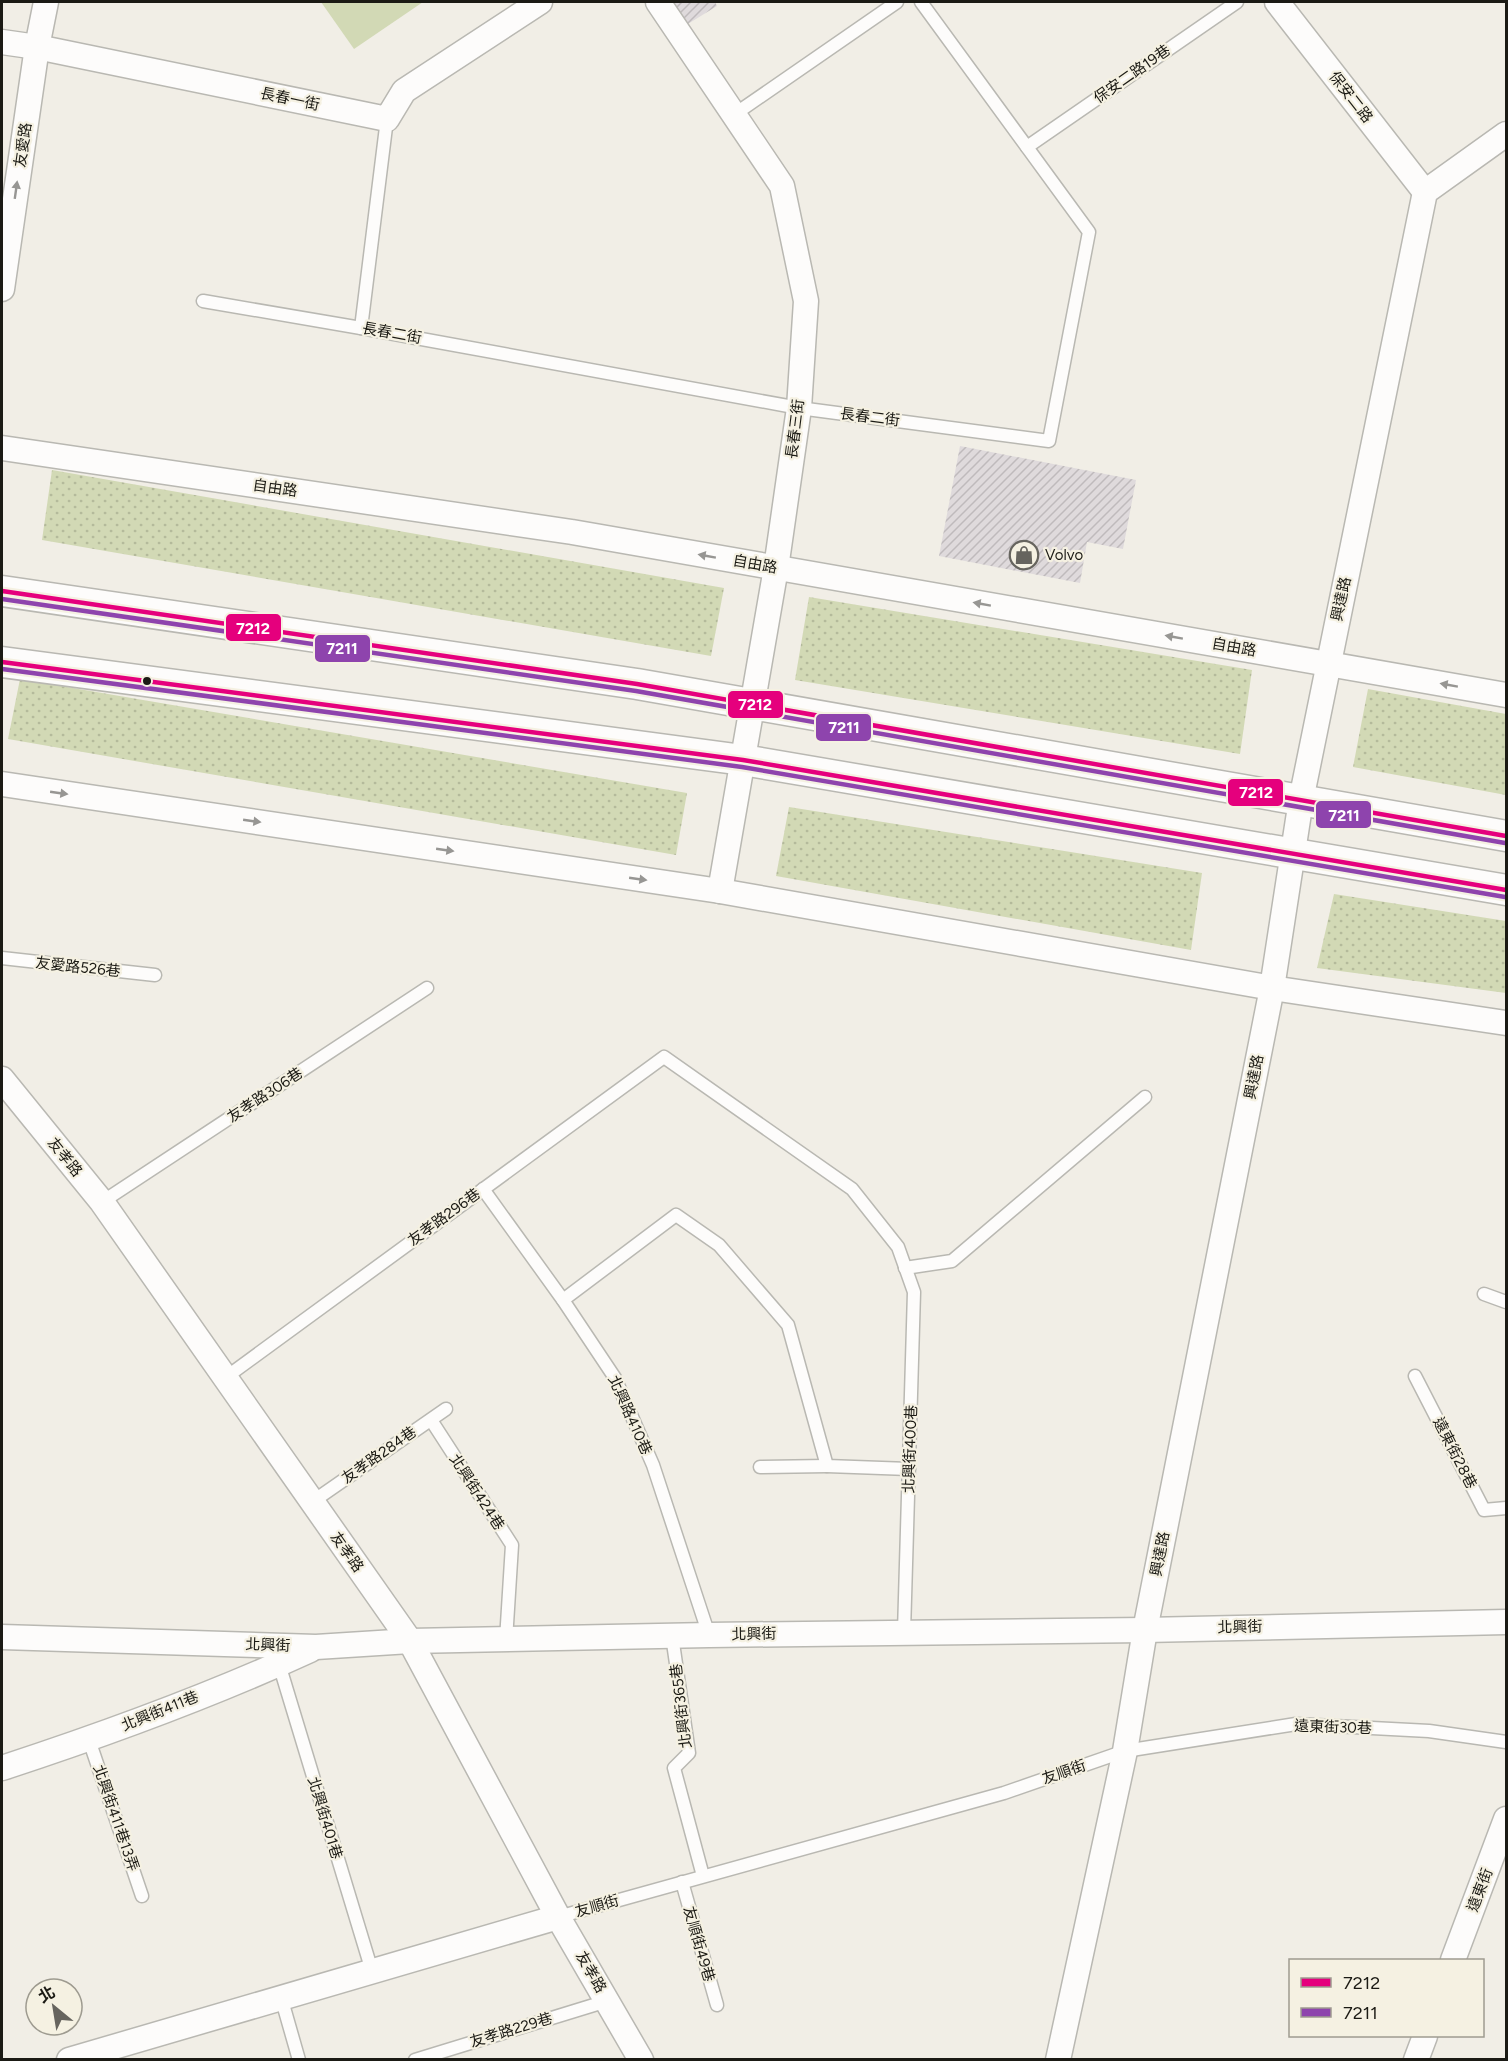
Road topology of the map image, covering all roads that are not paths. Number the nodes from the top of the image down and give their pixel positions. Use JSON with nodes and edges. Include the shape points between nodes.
{"nodes":[{"id":1,"x":46,"y":2,"type":"edge"},
{"id":2,"x":540,"y":2,"type":"edge"},
{"id":3,"x":658,"y":2,"type":"edge"},
{"id":4,"x":897,"y":2,"type":"edge"},
{"id":5,"x":921,"y":2,"type":"edge"},
{"id":6,"x":1237,"y":2,"type":"edge"},
{"id":7,"x":1277,"y":2,"type":"edge"},
{"id":8,"x":2,"y":42,"type":"edge"},
{"id":9,"x":37,"y":47,"type":"junction"},
{"id":10,"x":735,"y":114,"type":"junction"},
{"id":11,"x":387,"y":119,"type":"junction"},
{"id":12,"x":1506,"y":134,"type":"edge"},
{"id":13,"x":1027,"y":147,"type":"junction"},
{"id":14,"x":1425,"y":192,"type":"junction"},
{"id":15,"x":2,"y":289,"type":"edge"},
{"id":16,"x":203,"y":301,"type":"dead end"},
{"id":17,"x":362,"y":328,"type":"junction"},
{"id":18,"x":799,"y":408,"type":"junction"},
{"id":19,"x":2,"y":448,"type":"edge"},
{"id":20,"x":776,"y":568,"type":"junction"},
{"id":21,"x":2,"y":591,"type":"edge"},
{"id":22,"x":2,"y":662,"type":"edge"},
{"id":23,"x":1328,"y":663,"type":"junction"},
{"id":24,"x":1506,"y":695,"type":"edge"},
{"id":25,"x":752,"y":704,"type":"junction"},
{"id":26,"x":743,"y":760,"type":"junction"},
{"id":27,"x":2,"y":784,"type":"edge"},
{"id":28,"x":1300,"y":800,"type":"junction"},
{"id":29,"x":1506,"y":836,"type":"edge"},
{"id":30,"x":1292,"y":854,"type":"junction"},
{"id":31,"x":1506,"y":890,"type":"edge"},
{"id":32,"x":720,"y":891,"type":"junction"},
{"id":33,"x":2,"y":958,"type":"edge"},
{"id":34,"x":155,"y":975,"type":"dead end"},
{"id":35,"x":427,"y":988,"type":"dead end"},
{"id":36,"x":1272,"y":988,"type":"junction"},
{"id":37,"x":1506,"y":1023,"type":"edge"},
{"id":38,"x":664,"y":1057,"type":"joint"},
{"id":39,"x":2,"y":1079,"type":"edge"},
{"id":40,"x":1145,"y":1097,"type":"dead end"},
{"id":41,"x":483,"y":1189,"type":"junction"},
{"id":42,"x":102,"y":1202,"type":"junction"},
{"id":43,"x":905,"y":1268,"type":"junction"},
{"id":44,"x":1484,"y":1294,"type":"dead end"},
{"id":45,"x":563,"y":1300,"type":"junction"},
{"id":46,"x":1506,"y":1302,"type":"edge"},
{"id":47,"x":1416,"y":1376,"type":"dead end"},
{"id":48,"x":225,"y":1378,"type":"junction"},
{"id":49,"x":446,"y":1409,"type":"dead end"},
{"id":50,"x":430,"y":1420,"type":"junction"},
{"id":51,"x":827,"y":1466,"type":"junction"},
{"id":52,"x":760,"y":1467,"type":"dead end"},
{"id":53,"x":909,"y":1469,"type":"junction"},
{"id":54,"x":312,"y":1502,"type":"junction"},
{"id":55,"x":1506,"y":1508,"type":"edge"},
{"id":56,"x":1506,"y":1622,"type":"edge"},
{"id":57,"x":1145,"y":1630,"type":"junction"},
{"id":58,"x":904,"y":1632,"type":"junction"},
{"id":59,"x":709,"y":1635,"type":"junction"},
{"id":60,"x":672,"y":1636,"type":"junction"},
{"id":61,"x":2,"y":1637,"type":"edge"},
{"id":62,"x":506,"y":1640,"type":"junction"},
{"id":63,"x":410,"y":1641,"type":"junction"},
{"id":64,"x":316,"y":1647,"type":"junction"},
{"id":65,"x":279,"y":1664,"type":"junction"},
{"id":66,"x":90,"y":1740,"type":"junction"},
{"id":67,"x":1506,"y":1742,"type":"edge"},
{"id":68,"x":1125,"y":1751,"type":"junction"},
{"id":69,"x":2,"y":1768,"type":"edge"},
{"id":70,"x":1506,"y":1819,"type":"edge"},
{"id":71,"x":703,"y":1876,"type":"junction"},
{"id":72,"x":682,"y":1882,"type":"junction"},
{"id":73,"x":142,"y":1896,"type":"dead end"},
{"id":74,"x":558,"y":1917,"type":"junction"},
{"id":75,"x":1453,"y":1959,"type":"edge"},
{"id":76,"x":372,"y":1971,"type":"junction"},
{"id":77,"x":281,"y":1998,"type":"junction"},
{"id":78,"x":607,"y":2001,"type":"junction"},
{"id":79,"x":717,"y":2005,"type":"dead end"},
{"id":80,"x":1425,"y":2037,"type":"edge"},
{"id":81,"x":69,"y":2060,"type":"edge"},
{"id":82,"x":299,"y":2060,"type":"edge"},
{"id":83,"x":415,"y":2060,"type":"edge"},
{"id":84,"x":641,"y":2060,"type":"edge"},
{"id":85,"x":1058,"y":2060,"type":"edge"},
{"id":86,"x":1416,"y":2060,"type":"edge"}],
"edges":[{"from":1,"to":9,"type":"street","name":"友愛路"},
{"from":2,"to":11,"type":"street","via":[[404,91]]},
{"from":3,"to":10,"type":"street","name":"長春三街"},
{"from":4,"to":10,"type":"lane"},
{"from":5,"to":13,"type":"lane","name":"長春二街"},
{"from":6,"to":13,"type":"lane","name":"保安二路19巷"},
{"from":7,"to":14,"type":"street","name":"保安二路"},
{"from":8,"to":9,"type":"street","name":"長春一街"},
{"from":9,"to":11,"type":"street","name":"長春一街"},
{"from":15,"to":9,"type":"street","name":"友愛路","one_way":true},
{"from":10,"to":18,"type":"street","name":"長春三街","via":[[782,186],[806,301]]},
{"from":11,"to":17,"type":"lane"},
{"from":12,"to":14,"type":"street"},
{"from":13,"to":18,"type":"lane","name":"長春二街","via":[[1089,232],[1049,441]]},
{"from":14,"to":23,"type":"street","name":"興達路"},
{"from":16,"to":17,"type":"lane","name":"長春二街"},
{"from":17,"to":18,"type":"lane","name":"長春二街"},
{"from":18,"to":20,"type":"street","name":"長春三街"},
{"from":20,"to":19,"type":"street","name":"自由路","one_way":true,"via":[[572,532]]},
{"from":23,"to":20,"type":"street","name":"自由路","one_way":true},
{"from":20,"to":25,"type":"street","name":"長春三街"},
{"from":21,"to":25,"type":"street"},
{"from":22,"to":26,"type":"street"},
{"from":24,"to":23,"type":"street","name":"自由路","one_way":true},
{"from":23,"to":28,"type":"street","name":"興達路"},
{"from":25,"to":26,"type":"street","name":"長春三街"},
{"from":25,"to":28,"type":"street"},
{"from":26,"to":30,"type":"street"},
{"from":26,"to":32,"type":"street","name":"長春三街"},
{"from":27,"to":32,"type":"street","one_way":true},
{"from":28,"to":29,"type":"street"},
{"from":28,"to":30,"type":"street","name":"興達路"},
{"from":30,"to":31,"type":"street"},
{"from":30,"to":36,"type":"street","name":"興達路"},
{"from":32,"to":36,"type":"street"},
{"from":33,"to":34,"type":"lane","name":"友愛路526巷"},
{"from":35,"to":42,"type":"lane","name":"友孝路306巷"},
{"from":36,"to":37,"type":"street"},
{"from":36,"to":57,"type":"street","name":"興達路"},
{"from":38,"to":41,"type":"lane","name":"友孝路296巷"},
{"from":38,"to":43,"type":"lane","name":"北興街400巷","via":[[852,1189],[898,1247]]},
{"from":39,"to":42,"type":"street","name":"友孝路"},
{"from":40,"to":43,"type":"lane","via":[[952,1261]]},
{"from":41,"to":45,"type":"lane","name":"北興路410巷"},
{"from":41,"to":48,"type":"lane","name":"友孝路296巷"},
{"from":42,"to":48,"type":"street","name":"友孝路"},
{"from":43,"to":53,"type":"lane","name":"北興街400巷","via":[[914,1292]]},
{"from":44,"to":46,"type":"lane"},
{"from":45,"to":51,"type":"lane","via":[[675,1215],[719,1245],[788,1325]]},
{"from":45,"to":59,"type":"lane","name":"北興路410巷","via":[[620,1389],[653,1465]]},
{"from":47,"to":55,"type":"lane","name":"遠東街28巷","via":[[1484,1510]]},
{"from":48,"to":54,"type":"street","name":"友孝路"},
{"from":49,"to":50,"type":"lane","name":"友孝路284巷"},
{"from":50,"to":54,"type":"lane","name":"友孝路284巷"},
{"from":50,"to":62,"type":"lane","name":"北興街424巷","via":[[512,1545]]},
{"from":51,"to":52,"type":"lane"},
{"from":51,"to":53,"type":"lane"},
{"from":53,"to":58,"type":"lane","name":"北興街400巷"},
{"from":54,"to":63,"type":"street","name":"友孝路"},
{"from":56,"to":57,"type":"street","name":"北興街"},
{"from":57,"to":58,"type":"street","name":"北興街"},
{"from":57,"to":68,"type":"street","name":"興達路"},
{"from":58,"to":59,"type":"street","name":"北興街"},
{"from":59,"to":60,"type":"street","name":"北興街"},
{"from":60,"to":62,"type":"street","name":"北興街"},
{"from":60,"to":71,"type":"lane","name":"北興街365巷","via":[[689,1754],[674,1768]]},
{"from":61,"to":64,"type":"street","name":"北興街"},
{"from":62,"to":63,"type":"street","name":"北興街"},
{"from":63,"to":64,"type":"street","name":"北興街"},
{"from":63,"to":74,"type":"street","name":"友孝路"},
{"from":64,"to":65,"type":"street","name":"北興街411巷"},
{"from":65,"to":66,"type":"street","name":"北興街411巷"},
{"from":65,"to":76,"type":"lane","name":"北興街401巷"},
{"from":66,"to":69,"type":"street","name":"北興街411巷"},
{"from":66,"to":73,"type":"lane","name":"北興街411巷13弄"},
{"from":67,"to":68,"type":"lane","name":"遠東街30巷","via":[[1429,1731],[1296,1725]]},
{"from":68,"to":71,"type":"lane","name":"友順街","via":[[1004,1793]]},
{"from":68,"to":85,"type":"street","name":"興達路"},
{"from":70,"to":75,"type":"street","name":"遠東街"},
{"from":71,"to":72,"type":"lane","name":"友順街"},
{"from":72,"to":74,"type":"lane","name":"友順街"},
{"from":72,"to":79,"type":"lane","name":"友順街49巷"},
{"from":74,"to":76,"type":"street","name":"友順街"},
{"from":74,"to":78,"type":"street","name":"友孝路"},
{"from":76,"to":77,"type":"street","name":"友順街"},
{"from":77,"to":81,"type":"street","name":"友順街"},
{"from":77,"to":82,"type":"lane"},
{"from":78,"to":83,"type":"lane","name":"友孝路229巷"},
{"from":78,"to":84,"type":"street","name":"友孝路"},
{"from":80,"to":86,"type":"street"}]}
